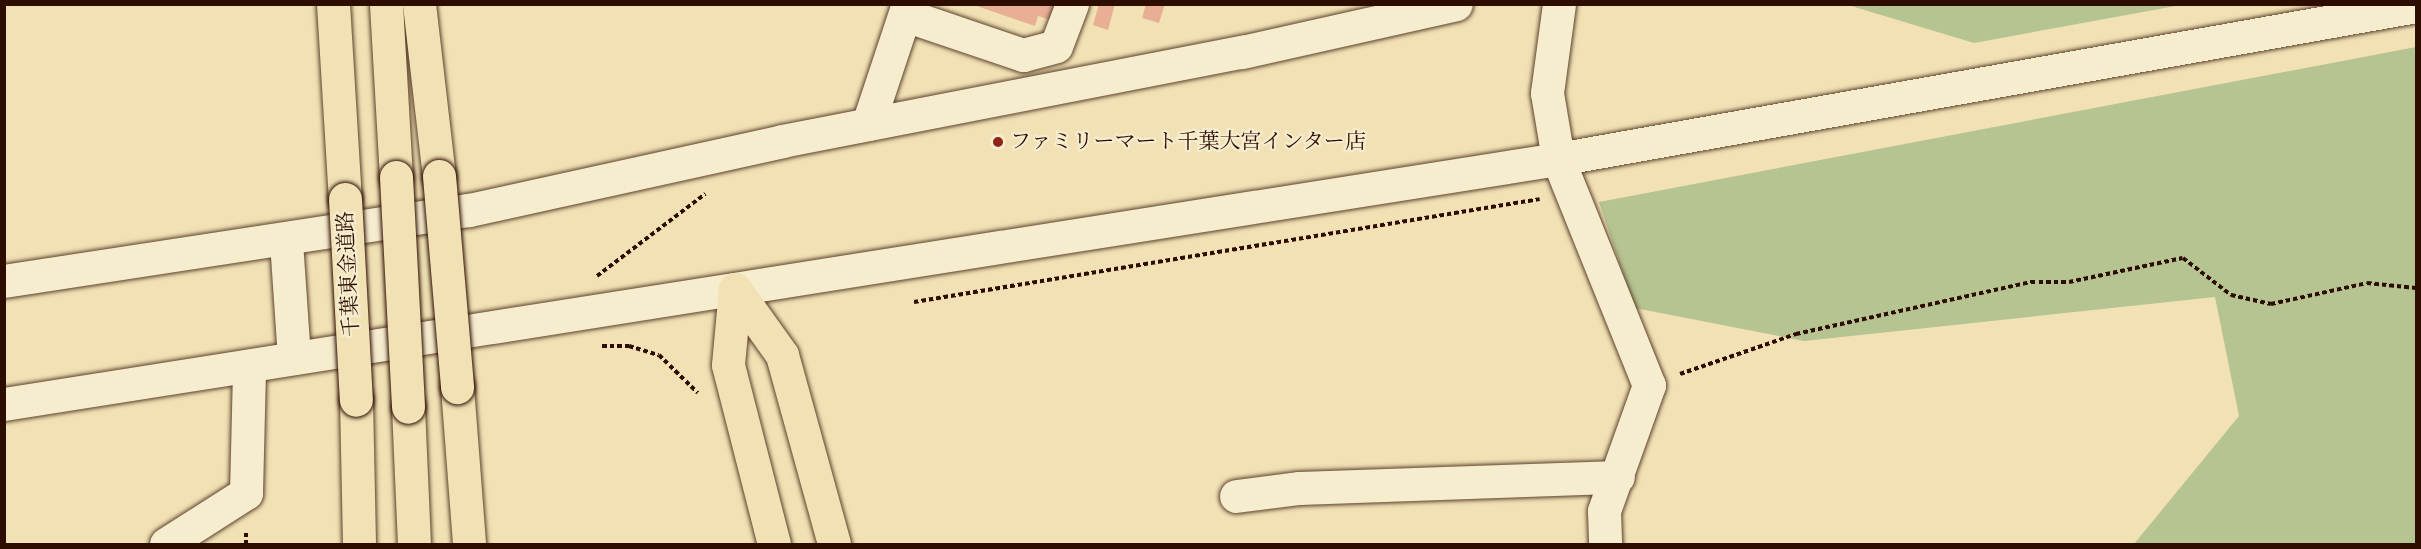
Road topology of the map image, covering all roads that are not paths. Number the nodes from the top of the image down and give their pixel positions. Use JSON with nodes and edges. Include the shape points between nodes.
{"nodes":[{"id":1,"x":333,"y":4,"type":"edge"},
{"id":2,"x":386,"y":4,"type":"edge"},
{"id":3,"x":419,"y":4,"type":"edge"},
{"id":4,"x":1072,"y":4,"type":"edge"},
{"id":5,"x":1559,"y":4,"type":"edge"},
{"id":6,"x":1444,"y":6,"type":"edge"},
{"id":7,"x":2416,"y":6,"type":"edge"},
{"id":8,"x":907,"y":10,"type":"edge"},
{"id":9,"x":868,"y":124,"type":"junction"},
{"id":10,"x":1558,"y":159,"type":"junction"},
{"id":11,"x":286,"y":241,"type":"junction"},
{"id":12,"x":4,"y":280,"type":"edge"},
{"id":13,"x":735,"y":289,"type":"junction"},
{"id":14,"x":294,"y":358,"type":"junction"},
{"id":15,"x":249,"y":366,"type":"junction"},
{"id":16,"x":4,"y":404,"type":"edge"},
{"id":17,"x":1618,"y":477,"type":"junction"},
{"id":18,"x":1236,"y":496,"type":"dead end"},
{"id":19,"x":166,"y":544,"type":"edge"},
{"id":20,"x":359,"y":544,"type":"edge"},
{"id":21,"x":414,"y":544,"type":"edge"},
{"id":22,"x":469,"y":544,"type":"edge"},
{"id":23,"x":774,"y":544,"type":"edge"},
{"id":24,"x":834,"y":544,"type":"edge"},
{"id":25,"x":1605,"y":544,"type":"edge"}],
"edges":[{"from":1,"to":20,"type":"highway","name":"千葉東金道路","bridge":true,"via":[[356,400]]},
{"from":2,"to":21,"type":"highway","bridge":true},
{"from":3,"to":22,"type":"highway","bridge":true,"via":[[439,176]]},
{"from":4,"to":8,"type":"street","via":[[1056,46],[1023,55]]},
{"from":5,"to":10,"type":"street","via":[[1546,93]]},
{"from":6,"to":9,"type":"street"},
{"from":7,"to":10,"type":"street"},
{"from":8,"to":9,"type":"street"},
{"from":9,"to":11,"type":"street","via":[[469,210]]},
{"from":10,"to":13,"type":"street"},
{"from":10,"to":17,"type":"street","via":[[1649,385]]},
{"from":11,"to":12,"type":"street"},
{"from":11,"to":14,"type":"street"},
{"from":13,"to":14,"type":"street"},
{"from":13,"to":23,"type":"highway","via":[[728,365]]},
{"from":13,"to":24,"type":"highway","via":[[782,355]]},
{"from":14,"to":15,"type":"street"},
{"from":15,"to":16,"type":"street"},
{"from":15,"to":19,"type":"street","via":[[246,493]]},
{"from":17,"to":18,"type":"street","via":[[1299,488]]},
{"from":17,"to":25,"type":"street","via":[[1604,511]]}]}
